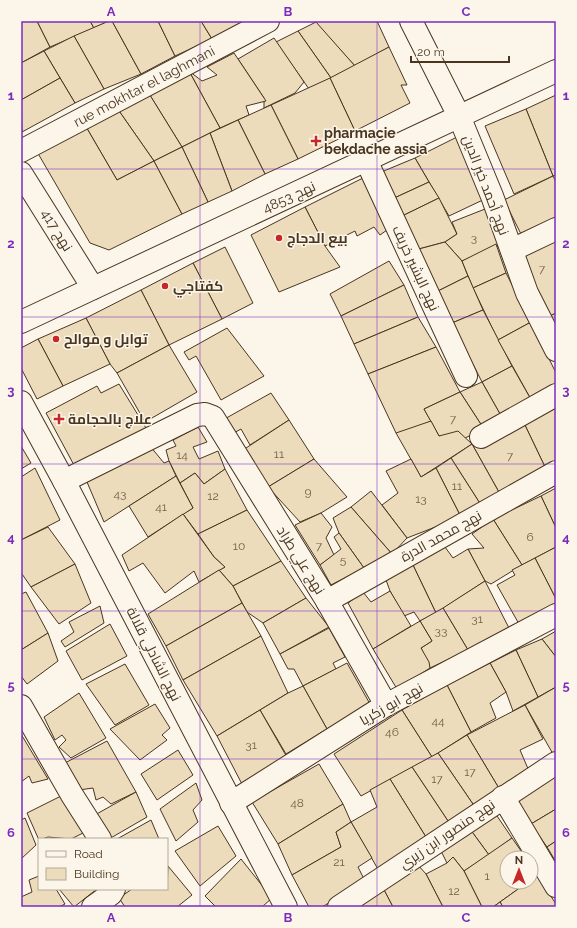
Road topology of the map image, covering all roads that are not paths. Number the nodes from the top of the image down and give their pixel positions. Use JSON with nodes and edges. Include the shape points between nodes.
{"nodes":[{"id":1,"x":268,"y":21,"type":"edge"},
{"id":2,"x":411,"y":21,"type":"edge"},
{"id":3,"x":556,"y":71,"type":"edge"},
{"id":4,"x":459,"y":116,"type":"junction"},
{"id":5,"x":21,"y":151,"type":"edge"},
{"id":6,"x":366,"y":160,"type":"junction"},
{"id":7,"x":21,"y":173,"type":"edge"},
{"id":8,"x":556,"y":229,"type":"edge"},
{"id":9,"x":512,"y":250,"type":"junction"},
{"id":10,"x":93,"y":288,"type":"junction"},
{"id":11,"x":21,"y":322,"type":"edge"},
{"id":12,"x":556,"y":350,"type":"edge"},
{"id":13,"x":466,"y":376,"type":"dead end"},
{"id":14,"x":556,"y":395,"type":"edge"},
{"id":15,"x":21,"y":402,"type":"edge"},
{"id":16,"x":481,"y":437,"type":"dead end"},
{"id":17,"x":556,"y":472,"type":"edge"},
{"id":18,"x":64,"y":481,"type":"junction"},
{"id":19,"x":326,"y":601,"type":"junction"},
{"id":20,"x":556,"y":615,"type":"edge"},
{"id":21,"x":386,"y":705,"type":"junction"},
{"id":22,"x":21,"y":706,"type":"edge"},
{"id":23,"x":556,"y":763,"type":"edge"},
{"id":24,"x":503,"y":797,"type":"junction"},
{"id":25,"x":232,"y":803,"type":"junction"},
{"id":26,"x":99,"y":838,"type":"edge"},
{"id":27,"x":556,"y":886,"type":"edge"},
{"id":28,"x":113,"y":890,"type":"edge"},
{"id":29,"x":93,"y":907,"type":"edge"},
{"id":30,"x":286,"y":907,"type":"edge"},
{"id":31,"x":339,"y":907,"type":"edge"}],
"edges":[{"from":1,"to":5,"type":"street","name":"rue mokhtar el laghmani"},
{"from":2,"to":4,"type":"street","name":"نهج أحمد خير الدين"},
{"from":3,"to":4,"type":"street","name":"نهج 4853"},
{"from":4,"to":6,"type":"street","name":"نهج 4853"},
{"from":4,"to":9,"type":"street","name":"نهج أحمد خير الدين"},
{"from":6,"to":10,"type":"street","name":"نهج 4853"},
{"from":6,"to":13,"type":"street","name":"نهج البشير خريف"},
{"from":7,"to":10,"type":"street","name":"نهج 417"},
{"from":8,"to":9,"type":"street"},
{"from":9,"to":12,"type":"street","name":"نهج أحمد خير الدين","via":[[527,293]]},
{"from":10,"to":11,"type":"street","name":"نهج 4853"},
{"from":14,"to":16,"type":"street"},
{"from":15,"to":18,"type":"street","name":"نهج الشادلي قلالة"},
{"from":17,"to":19,"type":"street","name":"نهج محمد الدرة"},
{"from":18,"to":19,"type":"street","name":"نهج علي طراد","via":[[197,415],[213,417]]},
{"from":18,"to":25,"type":"street","name":"نهج الشادلي قلالة"},
{"from":19,"to":21,"type":"street","name":"نهج علي طراد"},
{"from":20,"to":21,"type":"street","name":"نهج ابو زكريا"},
{"from":21,"to":25,"type":"street","name":"نهج ابو زكريا"},
{"from":22,"to":26,"type":"street"},
{"from":23,"to":24,"type":"street","name":"نهج منصور ابن زيري"},
{"from":24,"to":27,"type":"street"},
{"from":24,"to":31,"type":"street","name":"نهج منصور ابن زيري"},
{"from":25,"to":30,"type":"street","name":"نهج الشادلي قلالة"},
{"from":28,"to":29,"type":"street"}]}
